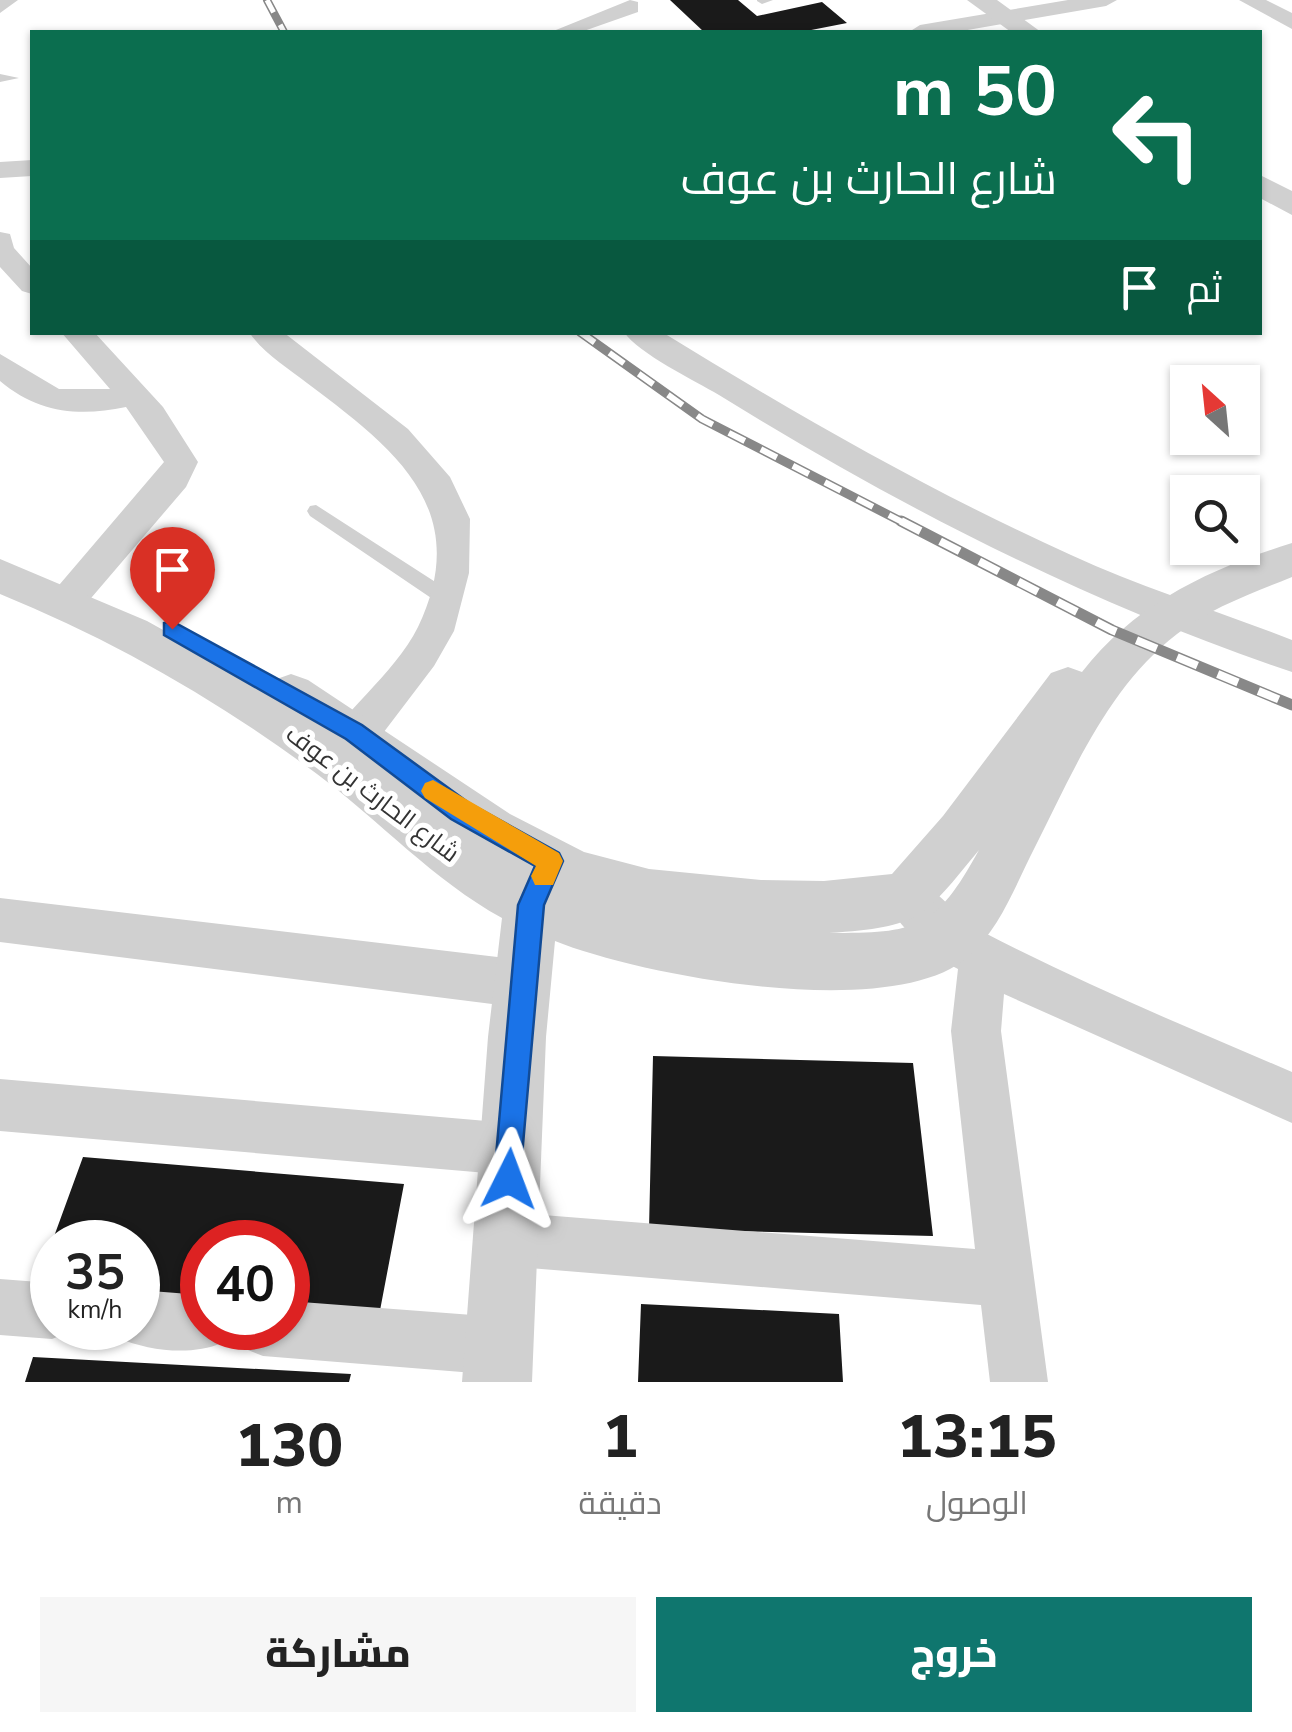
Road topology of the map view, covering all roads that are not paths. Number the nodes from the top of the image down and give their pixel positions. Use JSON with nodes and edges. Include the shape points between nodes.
{"nodes":[{"id":1,"x":7,"y":0,"type":"edge"},
{"id":2,"x":980,"y":0,"type":"edge"},
{"id":3,"x":1106,"y":0,"type":"edge"},
{"id":4,"x":1250,"y":0,"type":"edge"},
{"id":5,"x":0,"y":6,"type":"edge"},
{"id":6,"x":632,"y":9,"type":"edge"},
{"id":7,"x":1292,"y":22,"type":"edge"},
{"id":8,"x":1018,"y":26,"type":"edge"},
{"id":9,"x":568,"y":30,"type":"edge"},
{"id":10,"x":953,"y":30,"type":"edge"},
{"id":11,"x":30,"y":168,"type":"edge"},
{"id":12,"x":0,"y":170,"type":"edge"},
{"id":13,"x":1262,"y":185,"type":"edge"},
{"id":14,"x":1292,"y":204,"type":"edge"},
{"id":15,"x":0,"y":240,"type":"edge"},
{"id":16,"x":0,"y":250,"type":"edge"},
{"id":17,"x":30,"y":283,"type":"edge"},
{"id":18,"x":79,"y":335,"type":"edge"},
{"id":19,"x":268,"y":335,"type":"edge"},
{"id":20,"x":644,"y":335,"type":"edge"},
{"id":21,"x":0,"y":364,"type":"edge"},
{"id":22,"x":134,"y":395,"type":"junction"},
{"id":23,"x":316,"y":511,"type":"dead end"},
{"id":24,"x":1292,"y":543,"type":"edge"},
{"id":25,"x":0,"y":554,"type":"edge"},
{"id":26,"x":1292,"y":559,"type":"edge"},
{"id":27,"x":0,"y":576,"type":"edge"},
{"id":28,"x":74,"y":593,"type":"junction"},
{"id":29,"x":446,"y":600,"type":"junction"},
{"id":30,"x":1166,"y":607,"type":"junction"},
{"id":31,"x":1292,"y":656,"type":"edge"},
{"id":32,"x":345,"y":746,"type":"junction"},
{"id":33,"x":541,"y":883,"type":"junction"},
{"id":34,"x":907,"y":896,"type":"junction"},
{"id":35,"x":0,"y":920,"type":"edge"},
{"id":36,"x":966,"y":948,"type":"junction"},
{"id":37,"x":523,"y":984,"type":"junction"},
{"id":38,"x":1292,"y":1098,"type":"edge"},
{"id":39,"x":0,"y":1105,"type":"edge"},
{"id":40,"x":510,"y":1149,"type":"junction"},
{"id":41,"x":505,"y":1239,"type":"junction"},
{"id":42,"x":1006,"y":1280,"type":"junction"},
{"id":43,"x":0,"y":1307,"type":"edge"},
{"id":44,"x":30,"y":1309,"type":"edge"},
{"id":45,"x":310,"y":1335,"type":"edge"},
{"id":46,"x":498,"y":1364,"type":"edge"},
{"id":47,"x":1019,"y":1382,"type":"edge"}],
"edges":[{"from":1,"to":5,"type":"street"},
{"from":2,"to":8,"type":"street"},
{"from":3,"to":8,"type":"street"},
{"from":4,"to":7,"type":"street"},
{"from":6,"to":9,"type":"street"},
{"from":8,"to":10,"type":"street"},
{"from":11,"to":12,"type":"street"},
{"from":13,"to":14,"type":"street"},
{"from":15,"to":16,"type":"street"},
{"from":16,"to":17,"type":"street"},
{"from":18,"to":22,"type":"street"},
{"from":19,"to":29,"type":"street","via":[[386,426],[432,480],[450,512],[454,555]]},
{"from":20,"to":30,"type":"street","via":[[757,406],[958,515],[1074,572]]},
{"from":21,"to":22,"type":"street","via":[[32,394],[64,403]]},
{"from":22,"to":28,"type":"street","via":[[180,462],[174,478]]},
{"from":23,"to":29,"type":"lane"},
{"from":24,"to":30,"type":"street"},
{"from":25,"to":28,"type":"street","name":"شارع الحارث بن عوف"},
{"from":26,"to":30,"type":"street"},
{"from":27,"to":28,"type":"street","name":"شارع الحارث بن عوف"},
{"from":28,"to":32,"type":"street","name":"شارع الحارث بن عوف","via":[[232,692]]},
{"from":29,"to":32,"type":"street","via":[[431,638]]},
{"from":30,"to":31,"type":"street"},
{"from":30,"to":34,"type":"street","via":[[1112,630]]},
{"from":30,"to":36,"type":"street","via":[[1088,703],[978,901]]},
{"from":32,"to":33,"type":"street","name":"شارع الحارث بن عوف","via":[[456,857]]},
{"from":33,"to":34,"type":"street","via":[[828,908]]},
{"from":33,"to":36,"type":"street","via":[[626,938],[691,952],[861,960]]},
{"from":33,"to":37,"type":"street"},
{"from":34,"to":36,"type":"street"},
{"from":35,"to":37,"type":"street"},
{"from":36,"to":38,"type":"street","via":[[1046,991]]},
{"from":36,"to":42,"type":"street"},
{"from":37,"to":40,"type":"street"},
{"from":39,"to":40,"type":"street"},
{"from":40,"to":41,"type":"street"},
{"from":41,"to":42,"type":"street"},
{"from":41,"to":46,"type":"street"},
{"from":42,"to":47,"type":"street"},
{"from":43,"to":44,"type":"street"},
{"from":45,"to":46,"type":"street"}]}
